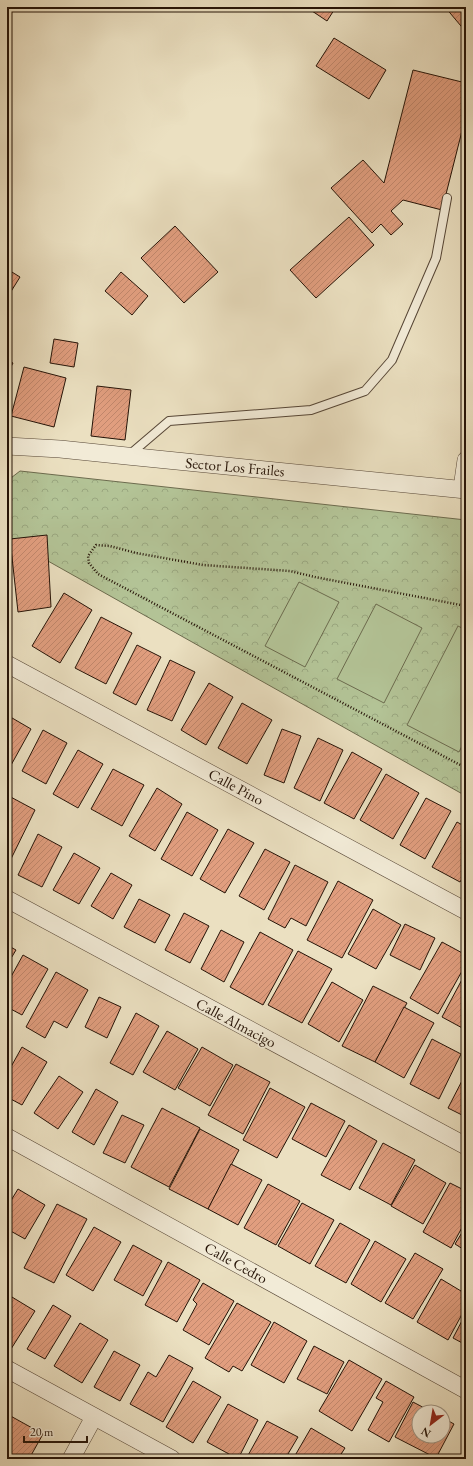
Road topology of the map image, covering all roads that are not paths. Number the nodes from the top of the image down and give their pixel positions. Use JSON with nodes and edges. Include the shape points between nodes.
{"nodes":[{"id":1,"x":447,"y":198,"type":"dead end"},
{"id":2,"x":7,"y":446,"type":"edge"},
{"id":3,"x":127,"y":456,"type":"junction"},
{"id":4,"x":466,"y":460,"type":"edge"},
{"id":5,"x":464,"y":489,"type":"edge"},
{"id":6,"x":7,"y":664,"type":"edge"},
{"id":7,"x":7,"y":899,"type":"edge"},
{"id":8,"x":466,"y":911,"type":"edge"},
{"id":9,"x":7,"y":1137,"type":"edge"},
{"id":10,"x":466,"y":1146,"type":"edge"},
{"id":11,"x":7,"y":1369,"type":"edge"},
{"id":12,"x":466,"y":1390,"type":"edge"},
{"id":13,"x":94,"y":1417,"type":"junction"},
{"id":14,"x":72,"y":1459,"type":"edge"},
{"id":15,"x":172,"y":1459,"type":"edge"}],
"edges":[{"from":1,"to":3,"type":"lane","via":[[436,258],[392,360],[365,391],[311,410],[169,420]]},
{"from":2,"to":3,"type":"street","name":"Sector Los Frailes","via":[[60,448]]},
{"from":3,"to":5,"type":"street","name":"Sector Los Frailes"},
{"from":4,"to":5,"type":"street"},
{"from":6,"to":8,"type":"street","name":"Calle Pino"},
{"from":7,"to":10,"type":"street","name":"Calle Almacigo"},
{"from":9,"to":12,"type":"street","name":"Calle Cedro"},
{"from":11,"to":13,"type":"street"},
{"from":13,"to":14,"type":"street"},
{"from":13,"to":15,"type":"street"}]}
